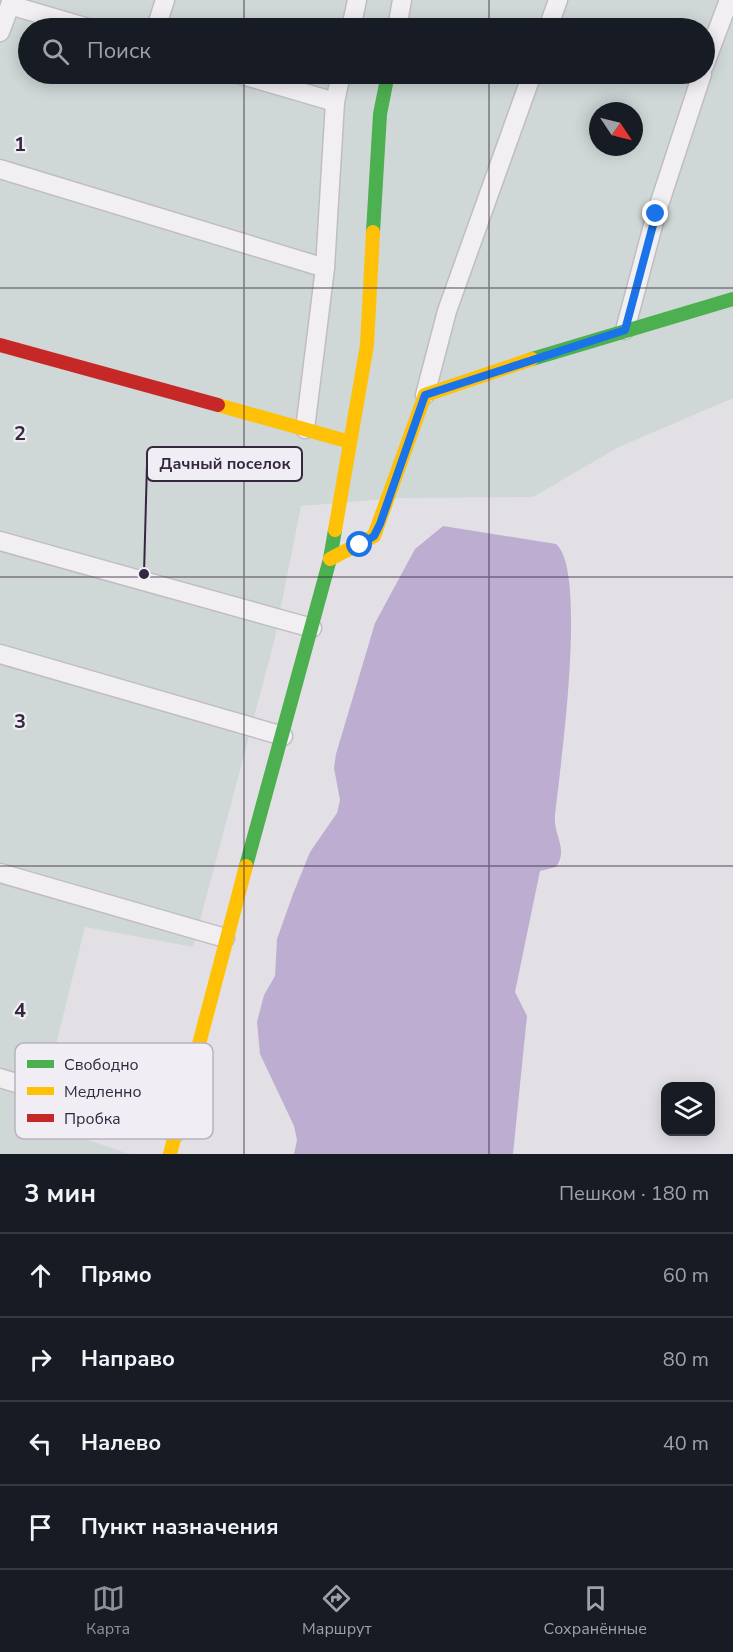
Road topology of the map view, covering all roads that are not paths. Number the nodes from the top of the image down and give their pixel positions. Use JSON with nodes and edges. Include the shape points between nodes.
{"nodes":[{"id":1,"x":165,"y":0,"type":"edge"},
{"id":2,"x":357,"y":0,"type":"edge"},
{"id":3,"x":402,"y":0,"type":"edge"},
{"id":4,"x":558,"y":0,"type":"edge"},
{"id":5,"x":729,"y":0,"type":"edge"},
{"id":6,"x":11,"y":3,"type":"edge"},
{"id":7,"x":57,"y":18,"type":"edge"},
{"id":8,"x":159,"y":18,"type":"edge"},
{"id":9,"x":353,"y":18,"type":"edge"},
{"id":10,"x":399,"y":18,"type":"edge"},
{"id":11,"x":552,"y":18,"type":"edge"},
{"id":12,"x":0,"y":32,"type":"edge"},
{"id":13,"x":715,"y":38,"type":"edge"},
{"id":14,"x":273,"y":84,"type":"edge"},
{"id":15,"x":339,"y":84,"type":"edge"},
{"id":16,"x":386,"y":84,"type":"edge"},
{"id":17,"x":528,"y":84,"type":"edge"},
{"id":18,"x":699,"y":84,"type":"edge"},
{"id":19,"x":335,"y":102,"type":"junction"},
{"id":20,"x":0,"y":169,"type":"edge"},
{"id":21,"x":325,"y":268,"type":"junction"},
{"id":22,"x":733,"y":298,"type":"edge"},
{"id":23,"x":625,"y":330,"type":"junction"},
{"id":24,"x":0,"y":345,"type":"edge"},
{"id":25,"x":425,"y":395,"type":"junction"},
{"id":26,"x":305,"y":429,"type":"junction"},
{"id":27,"x":350,"y":442,"type":"junction"},
{"id":28,"x":0,"y":541,"type":"edge"},
{"id":29,"x":330,"y":559,"type":"junction"},
{"id":30,"x":312,"y":628,"type":"junction"},
{"id":31,"x":0,"y":654,"type":"edge"},
{"id":32,"x":283,"y":736,"type":"junction"},
{"id":33,"x":0,"y":873,"type":"edge"},
{"id":34,"x":225,"y":938,"type":"junction"},
{"id":35,"x":198,"y":1043,"type":"edge"},
{"id":36,"x":0,"y":1078,"type":"edge"},
{"id":37,"x":15,"y":1083,"type":"edge"},
{"id":38,"x":174,"y":1139,"type":"edge"},
{"id":39,"x":170,"y":1154,"type":"edge"}],
"edges":[{"from":1,"to":8,"type":"street"},
{"from":2,"to":9,"type":"street"},
{"from":3,"to":10,"type":"street"},
{"from":4,"to":11,"type":"street"},
{"from":5,"to":13,"type":"street"},
{"from":6,"to":7,"type":"street"},
{"from":6,"to":12,"type":"street"},
{"from":14,"to":19,"type":"street"},
{"from":15,"to":19,"type":"street"},
{"from":16,"to":27,"type":"street","via":[[380,114],[367,345]]},
{"from":17,"to":25,"type":"street","via":[[447,311]]},
{"from":18,"to":23,"type":"street","via":[[656,214]]},
{"from":19,"to":21,"type":"street"},
{"from":20,"to":21,"type":"street"},
{"from":21,"to":26,"type":"street"},
{"from":22,"to":23,"type":"street"},
{"from":23,"to":25,"type":"street"},
{"from":24,"to":26,"type":"street"},
{"from":25,"to":29,"type":"street","via":[[374,536]]},
{"from":26,"to":27,"type":"street"},
{"from":27,"to":29,"type":"street"},
{"from":28,"to":30,"type":"street"},
{"from":29,"to":30,"type":"street"},
{"from":30,"to":32,"type":"street"},
{"from":31,"to":32,"type":"street"},
{"from":32,"to":34,"type":"street"},
{"from":33,"to":34,"type":"street"},
{"from":34,"to":35,"type":"street"},
{"from":36,"to":37,"type":"street"},
{"from":38,"to":39,"type":"street"}]}
